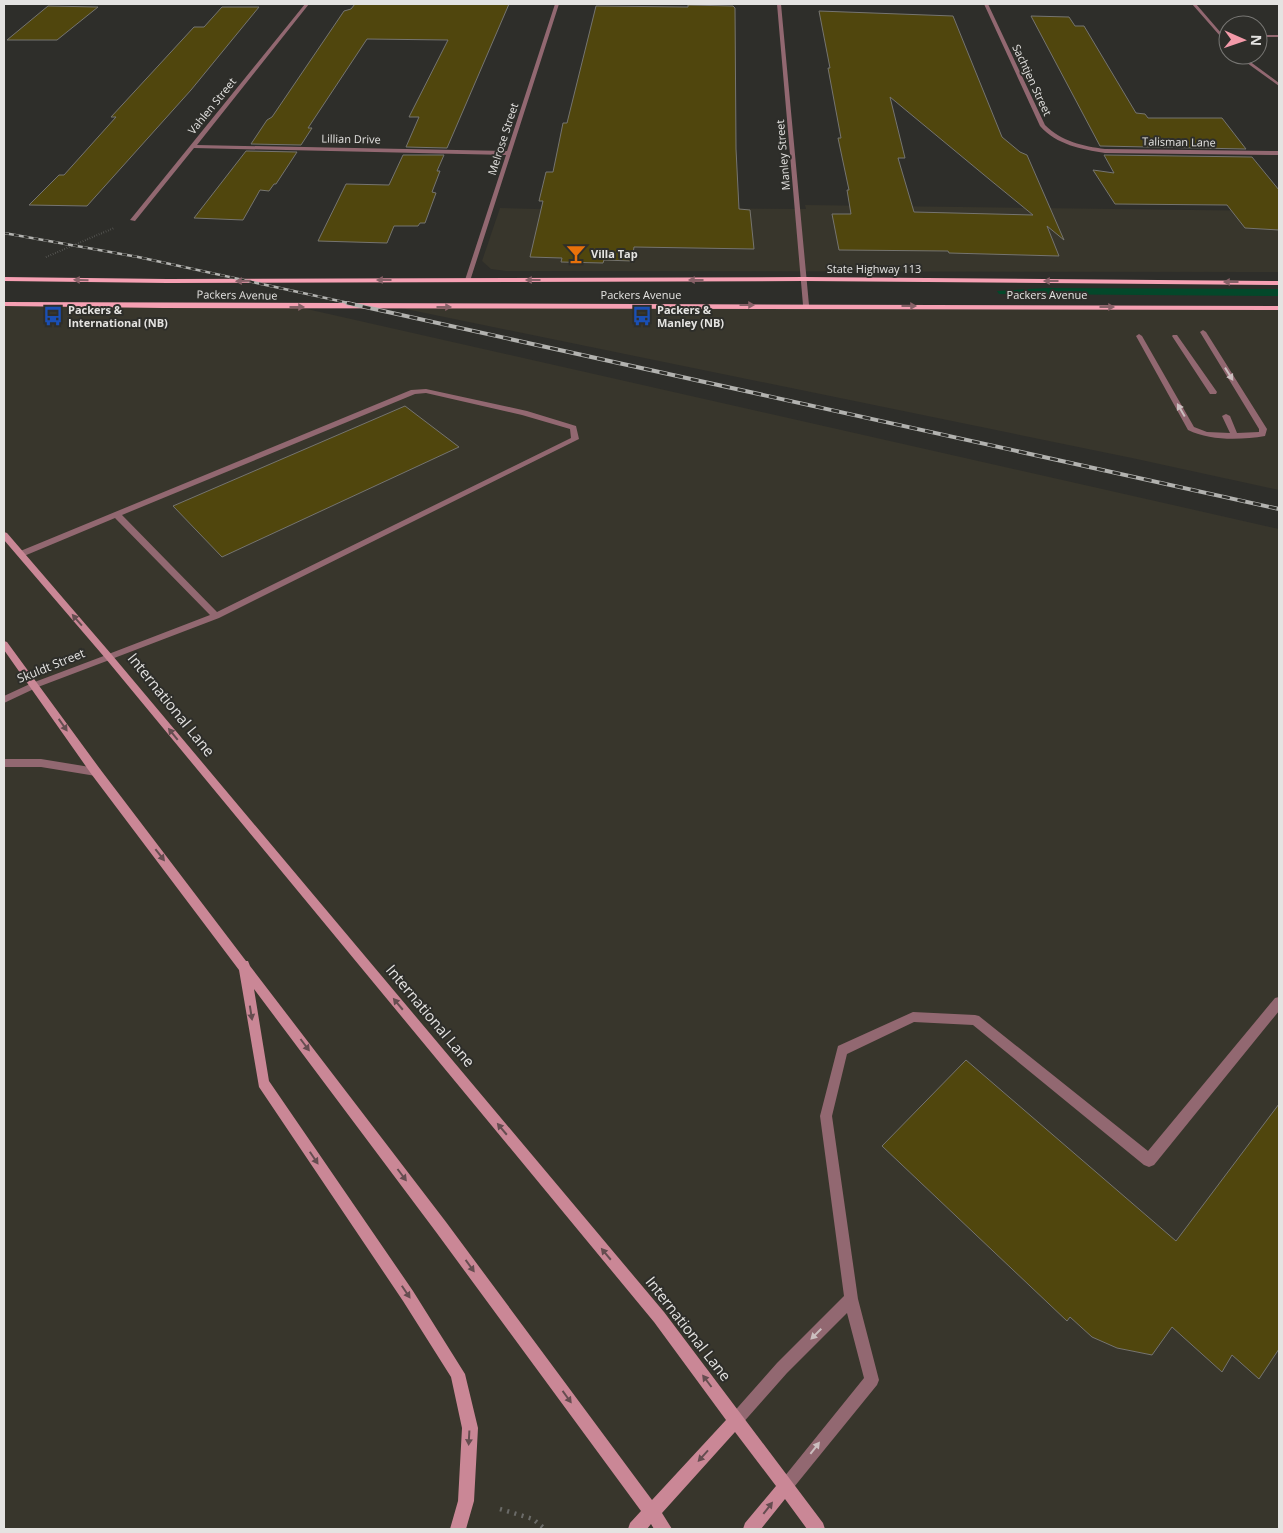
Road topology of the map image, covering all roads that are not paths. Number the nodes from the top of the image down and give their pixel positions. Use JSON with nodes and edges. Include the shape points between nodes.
{"nodes":[{"id":1,"x":307,"y":4,"type":"edge"},
{"id":2,"x":557,"y":4,"type":"edge"},
{"id":3,"x":779,"y":4,"type":"edge"},
{"id":4,"x":986,"y":4,"type":"edge"},
{"id":5,"x":1194,"y":4,"type":"edge"},
{"id":6,"x":1218,"y":33,"type":"edge"},
{"id":7,"x":1252,"y":65,"type":"edge"},
{"id":8,"x":1279,"y":85,"type":"edge"},
{"id":9,"x":193,"y":146,"type":"junction"},
{"id":10,"x":1079,"y":146,"type":"joint"},
{"id":11,"x":509,"y":153,"type":"junction"},
{"id":12,"x":1279,"y":153,"type":"edge"},
{"id":13,"x":133,"y":220,"type":"road end"},
{"id":14,"x":4,"y":279,"type":"edge"},
{"id":15,"x":804,"y":279,"type":"junction"},
{"id":16,"x":468,"y":280,"type":"junction"},
{"id":17,"x":1279,"y":283,"type":"edge"},
{"id":18,"x":4,"y":304,"type":"edge"},
{"id":19,"x":806,"y":305,"type":"junction"},
{"id":20,"x":1279,"y":308,"type":"edge"},
{"id":21,"x":1203,"y":332,"type":"dead end"},
{"id":22,"x":1138,"y":336,"type":"dead end"},
{"id":23,"x":1175,"y":336,"type":"dead end"},
{"id":24,"x":1213,"y":392,"type":"dead end"},
{"id":25,"x":1226,"y":416,"type":"dead end"},
{"id":26,"x":1234,"y":434,"type":"junction"},
{"id":27,"x":116,"y":515,"type":"junction"},
{"id":28,"x":4,"y":535,"type":"edge"},
{"id":29,"x":21,"y":554,"type":"junction"},
{"id":30,"x":216,"y":616,"type":"junction"},
{"id":31,"x":4,"y":644,"type":"edge"},
{"id":32,"x":109,"y":657,"type":"junction"},
{"id":33,"x":35,"y":685,"type":"junction"},
{"id":34,"x":4,"y":700,"type":"edge"},
{"id":35,"x":4,"y":763,"type":"edge"},
{"id":36,"x":96,"y":772,"type":"junction"},
{"id":37,"x":244,"y":964,"type":"junction"},
{"id":38,"x":1279,"y":1002,"type":"edge"},
{"id":39,"x":851,"y":1299,"type":"junction"},
{"id":40,"x":736,"y":1420,"type":"junction"},
{"id":41,"x":785,"y":1486,"type":"junction"},
{"id":42,"x":652,"y":1513,"type":"junction"},
{"id":43,"x":458,"y":1529,"type":"edge"},
{"id":44,"x":636,"y":1529,"type":"edge"},
{"id":45,"x":664,"y":1529,"type":"edge"},
{"id":46,"x":751,"y":1529,"type":"edge"},
{"id":47,"x":817,"y":1529,"type":"edge"}],
"edges":[{"from":1,"to":9,"type":"street","name":"Vahlen Street"},
{"from":2,"to":11,"type":"street","name":"Melrose Street"},
{"from":3,"to":15,"type":"street","name":"Manley Street"},
{"from":4,"to":10,"type":"street","name":"Sachtjen Street","via":[[1043,126],[1050,135]]},
{"from":5,"to":6,"type":"street"},
{"from":7,"to":8,"type":"street"},
{"from":9,"to":11,"type":"street","name":"Lillian Drive"},
{"from":9,"to":13,"type":"street","name":"Vahlen Street"},
{"from":10,"to":12,"type":"street","name":"Talisman Lane","via":[[1105,151]]},
{"from":11,"to":16,"type":"street","name":"Melrose Street"},
{"from":16,"to":14,"type":"main road","name":"Packers Avenue","one_way":true},
{"from":15,"to":16,"type":"main road","name":"State Highway 113","one_way":true},
{"from":17,"to":15,"type":"main road","name":"State Highway 113","one_way":true},
{"from":15,"to":19,"type":"street","name":"Manley Street"},
{"from":18,"to":19,"type":"main road","name":"Packers Avenue","one_way":true,"via":[[355,307]]},
{"from":19,"to":20,"type":"main road","name":"Packers Avenue","one_way":true},
{"from":21,"to":26,"type":"street","one_way":true,"via":[[1263,429],[1262,434]]},
{"from":26,"to":22,"type":"street","one_way":true,"via":[[1210,434],[1191,428]]},
{"from":23,"to":24,"type":"street"},
{"from":25,"to":26,"type":"street"},
{"from":27,"to":29,"type":"street"},
{"from":27,"to":30,"type":"street"},
{"from":27,"to":30,"type":"street","name":"Skuldt Street","via":[[414,392],[426,391],[524,413],[573,428],[575,439]]},
{"from":28,"to":29,"type":"main road","name":"International Lane"},
{"from":32,"to":29,"type":"main road","name":"International Lane","one_way":true},
{"from":30,"to":32,"type":"street","name":"Skuldt Street"},
{"from":31,"to":33,"type":"main road"},
{"from":32,"to":33,"type":"street","name":"Skuldt Street"},
{"from":40,"to":32,"type":"main road","name":"International Lane","one_way":true,"via":[[659,1317]]},
{"from":33,"to":34,"type":"street","name":"Skuldt Street"},
{"from":33,"to":36,"type":"main road","one_way":true},
{"from":35,"to":36,"type":"street","via":[[41,763]]},
{"from":36,"to":37,"type":"main road","one_way":true},
{"from":37,"to":42,"type":"main road","one_way":true},
{"from":37,"to":43,"type":"main road","one_way":true,"via":[[263,1083],[458,1374],[470,1428],[466,1501]]},
{"from":38,"to":39,"type":"street","via":[[1149,1160],[976,1020],[913,1016],[842,1050],[826,1116]]},
{"from":39,"to":40,"type":"street","one_way":true},
{"from":41,"to":39,"type":"street","one_way":true,"via":[[872,1380]]},
{"from":40,"to":41,"type":"main road","name":"International Lane"},
{"from":40,"to":42,"type":"main road","one_way":true},
{"from":46,"to":41,"type":"main road","one_way":true},
{"from":41,"to":47,"type":"main road","name":"International Lane"},
{"from":42,"to":44,"type":"main road"},
{"from":42,"to":45,"type":"main road"}]}
